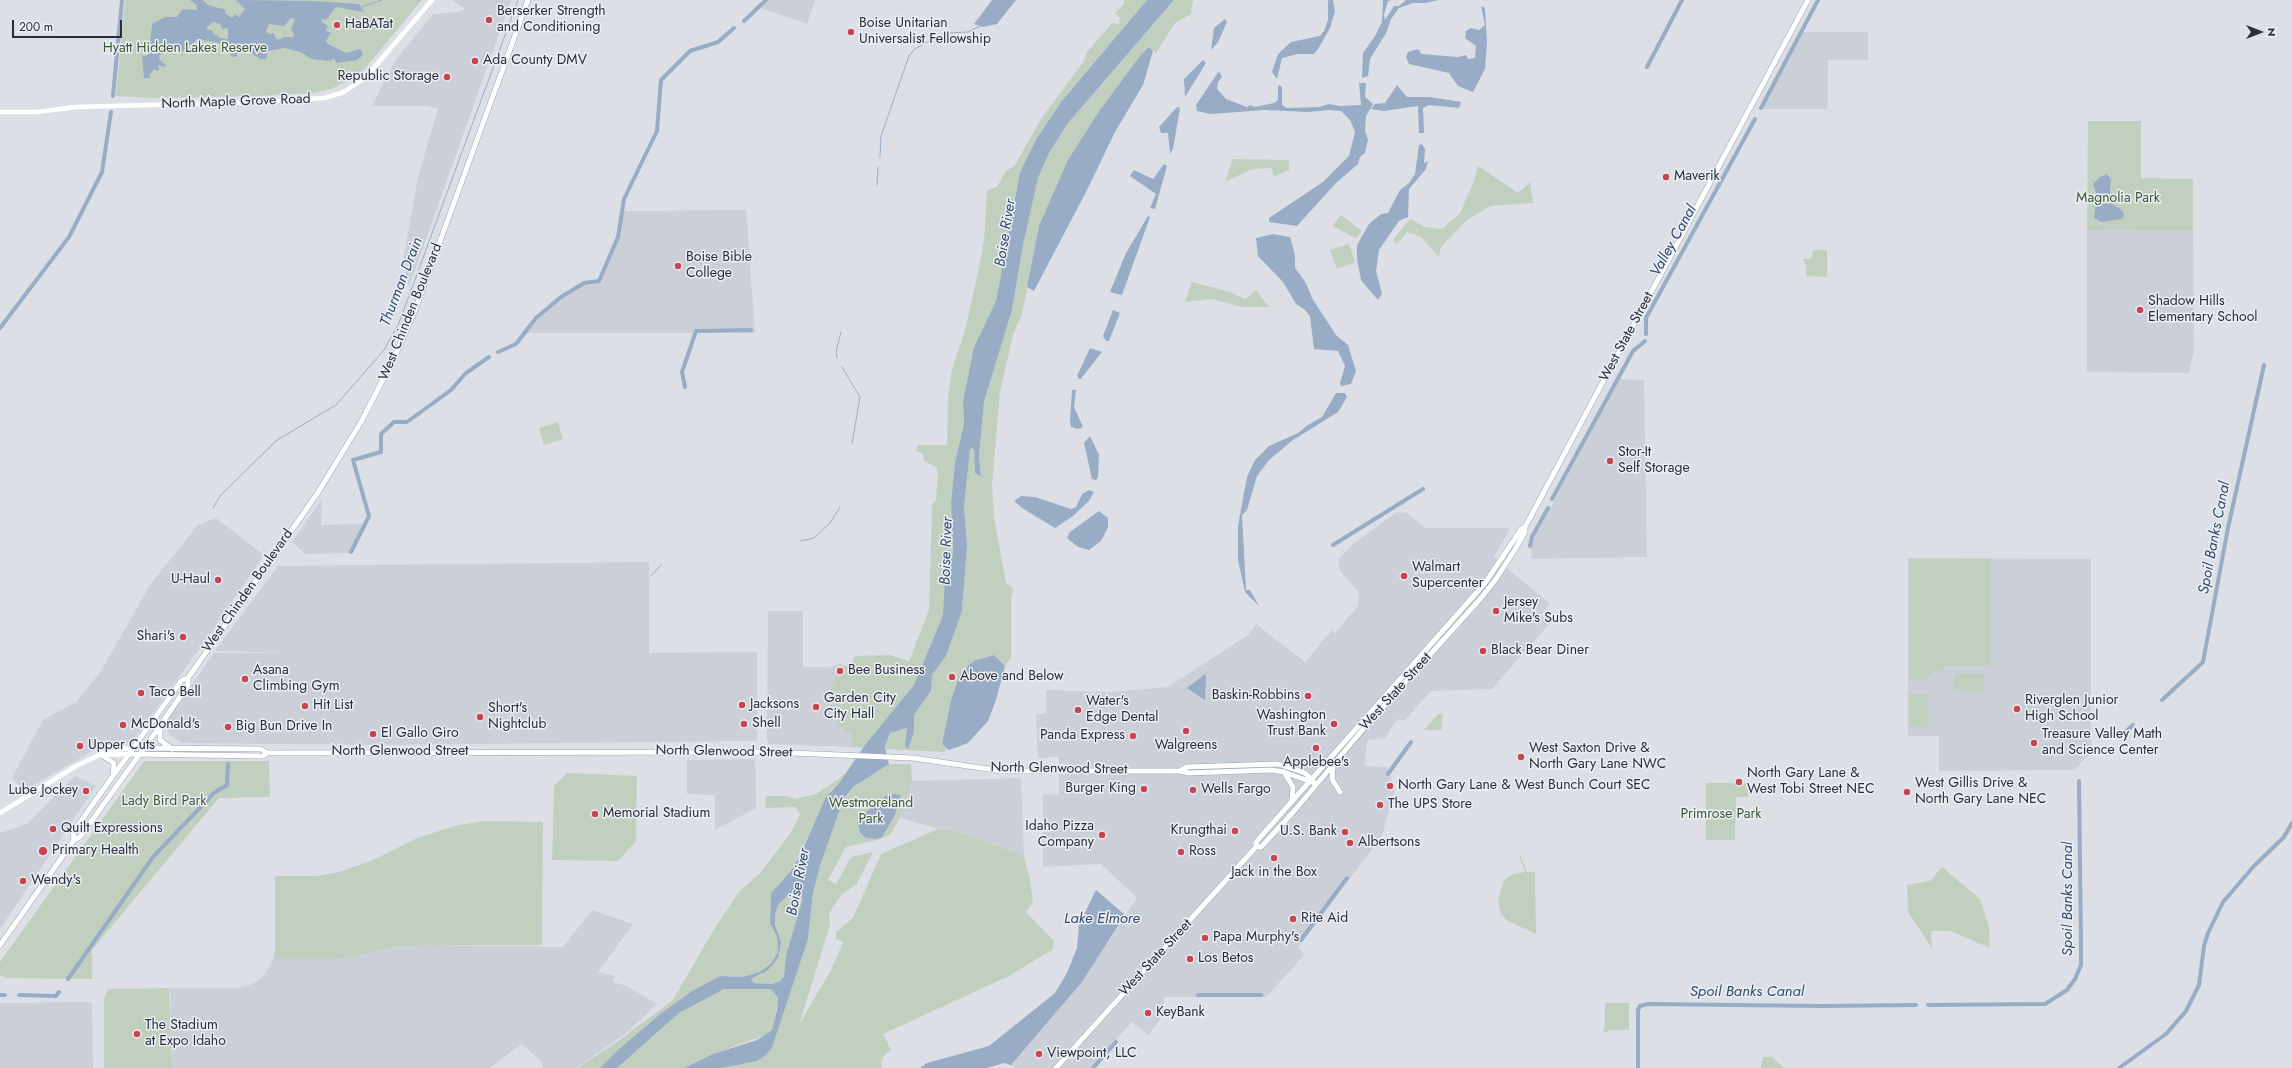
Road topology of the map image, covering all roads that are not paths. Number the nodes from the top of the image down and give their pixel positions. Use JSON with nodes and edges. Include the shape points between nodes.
{"nodes":[{"id":1,"x":432,"y":0,"type":"edge"},
{"id":2,"x":528,"y":0,"type":"edge"},
{"id":3,"x":1808,"y":0,"type":"edge"},
{"id":4,"x":0,"y":112,"type":"edge"},
{"id":5,"x":1525,"y":527,"type":"junction"},
{"id":6,"x":188,"y":678,"type":"junction"},
{"id":7,"x":160,"y":726,"type":"junction"},
{"id":8,"x":134,"y":748,"type":"junction"},
{"id":9,"x":144,"y":748,"type":"junction"},
{"id":10,"x":173,"y":749,"type":"junction"},
{"id":11,"x":267,"y":753,"type":"junction"},
{"id":12,"x":130,"y":754,"type":"junction"},
{"id":13,"x":140,"y":754,"type":"junction"},
{"id":14,"x":101,"y":755,"type":"junction"},
{"id":15,"x":1333,"y":764,"type":"junction"},
{"id":16,"x":1180,"y":771,"type":"junction"},
{"id":17,"x":1284,"y":772,"type":"junction"},
{"id":18,"x":112,"y":780,"type":"junction"},
{"id":19,"x":1310,"y":780,"type":"junction"},
{"id":20,"x":1317,"y":784,"type":"junction"},
{"id":21,"x":1340,"y":792,"type":"dead end"},
{"id":22,"x":1292,"y":802,"type":"junction"},
{"id":23,"x":0,"y":813,"type":"edge"},
{"id":24,"x":74,"y":840,"type":"junction"},
{"id":25,"x":1256,"y":847,"type":"junction"},
{"id":26,"x":0,"y":945,"type":"edge"},
{"id":27,"x":1056,"y":1068,"type":"edge"}],
"edges":[{"from":1,"to":4,"type":"main road","name":"North Maple Grove Road","via":[[366,77],[344,92],[325,98]]},
{"from":2,"to":6,"type":"main road","name":"West Chinden Boulevard","via":[[414,310],[377,392],[317,494]]},
{"from":3,"to":5,"type":"main road","name":"West State Street"},
{"from":5,"to":15,"type":"main road","name":"West State Street","via":[[1525,532],[1514,551],[1481,598]]},
{"from":5,"to":19,"type":"main road","name":"West State Street","via":[[1485,583]]},
{"from":6,"to":7,"type":"main road","name":"West Chinden Boulevard","via":[[188,685]]},
{"from":6,"to":8,"type":"main road","name":"West Chinden Boulevard","via":[[182,680]]},
{"from":7,"to":9,"type":"main road","name":"West Chinden Boulevard"},
{"from":7,"to":10,"type":"main road","via":[[160,740]]},
{"from":8,"to":9,"type":"main road","name":"North Glenwood Street"},
{"from":8,"to":12,"type":"main road","name":"West Chinden Boulevard"},
{"from":8,"to":14,"type":"main road","name":"North Glenwood Street","via":[[108,749],[101,751]]},
{"from":9,"to":10,"type":"main road","name":"North Glenwood Street"},
{"from":9,"to":13,"type":"main road","name":"West Chinden Boulevard"},
{"from":10,"to":11,"type":"main road","name":"North Glenwood Street","via":[[261,749]]},
{"from":11,"to":13,"type":"main road","name":"North Glenwood Street","via":[[263,756]]},
{"from":11,"to":16,"type":"main road","name":"North Glenwood Street","via":[[722,752],[913,758],[1002,771]]},
{"from":12,"to":13,"type":"main road","name":"North Glenwood Street"},
{"from":12,"to":14,"type":"main road","name":"North Glenwood Street"},
{"from":12,"to":18,"type":"main road","name":"West Chinden Boulevard"},
{"from":13,"to":24,"type":"main road","name":"West Chinden Boulevard","via":[[80,837]]},
{"from":14,"to":18,"type":"main road","via":[[114,762]]},
{"from":14,"to":23,"type":"main road","name":"North Glenwood Street","via":[[76,766]]},
{"from":15,"to":20,"type":"main road","name":"West State Street"},
{"from":15,"to":21,"type":"main road","via":[[1332,779]]},
{"from":16,"to":17,"type":"main road","name":"North Glenwood Street"},
{"from":16,"to":19,"type":"main road","name":"North Glenwood Street","via":[[1187,767],[1278,764],[1305,773]]},
{"from":17,"to":19,"type":"main road","name":"North Glenwood Street"},
{"from":17,"to":22,"type":"main road","via":[[1293,786]]},
{"from":18,"to":24,"type":"main road","name":"West Chinden Boulevard","via":[[73,833]]},
{"from":19,"to":20,"type":"main road","name":"North Glenwood Street"},
{"from":19,"to":22,"type":"main road","name":"West State Street"},
{"from":20,"to":25,"type":"main road","name":"West State Street","via":[[1261,847]]},
{"from":22,"to":25,"type":"main road","name":"West State Street","via":[[1256,842]]},
{"from":24,"to":26,"type":"main road","name":"West Chinden Boulevard"},
{"from":25,"to":27,"type":"main road","name":"West State Street"}]}
